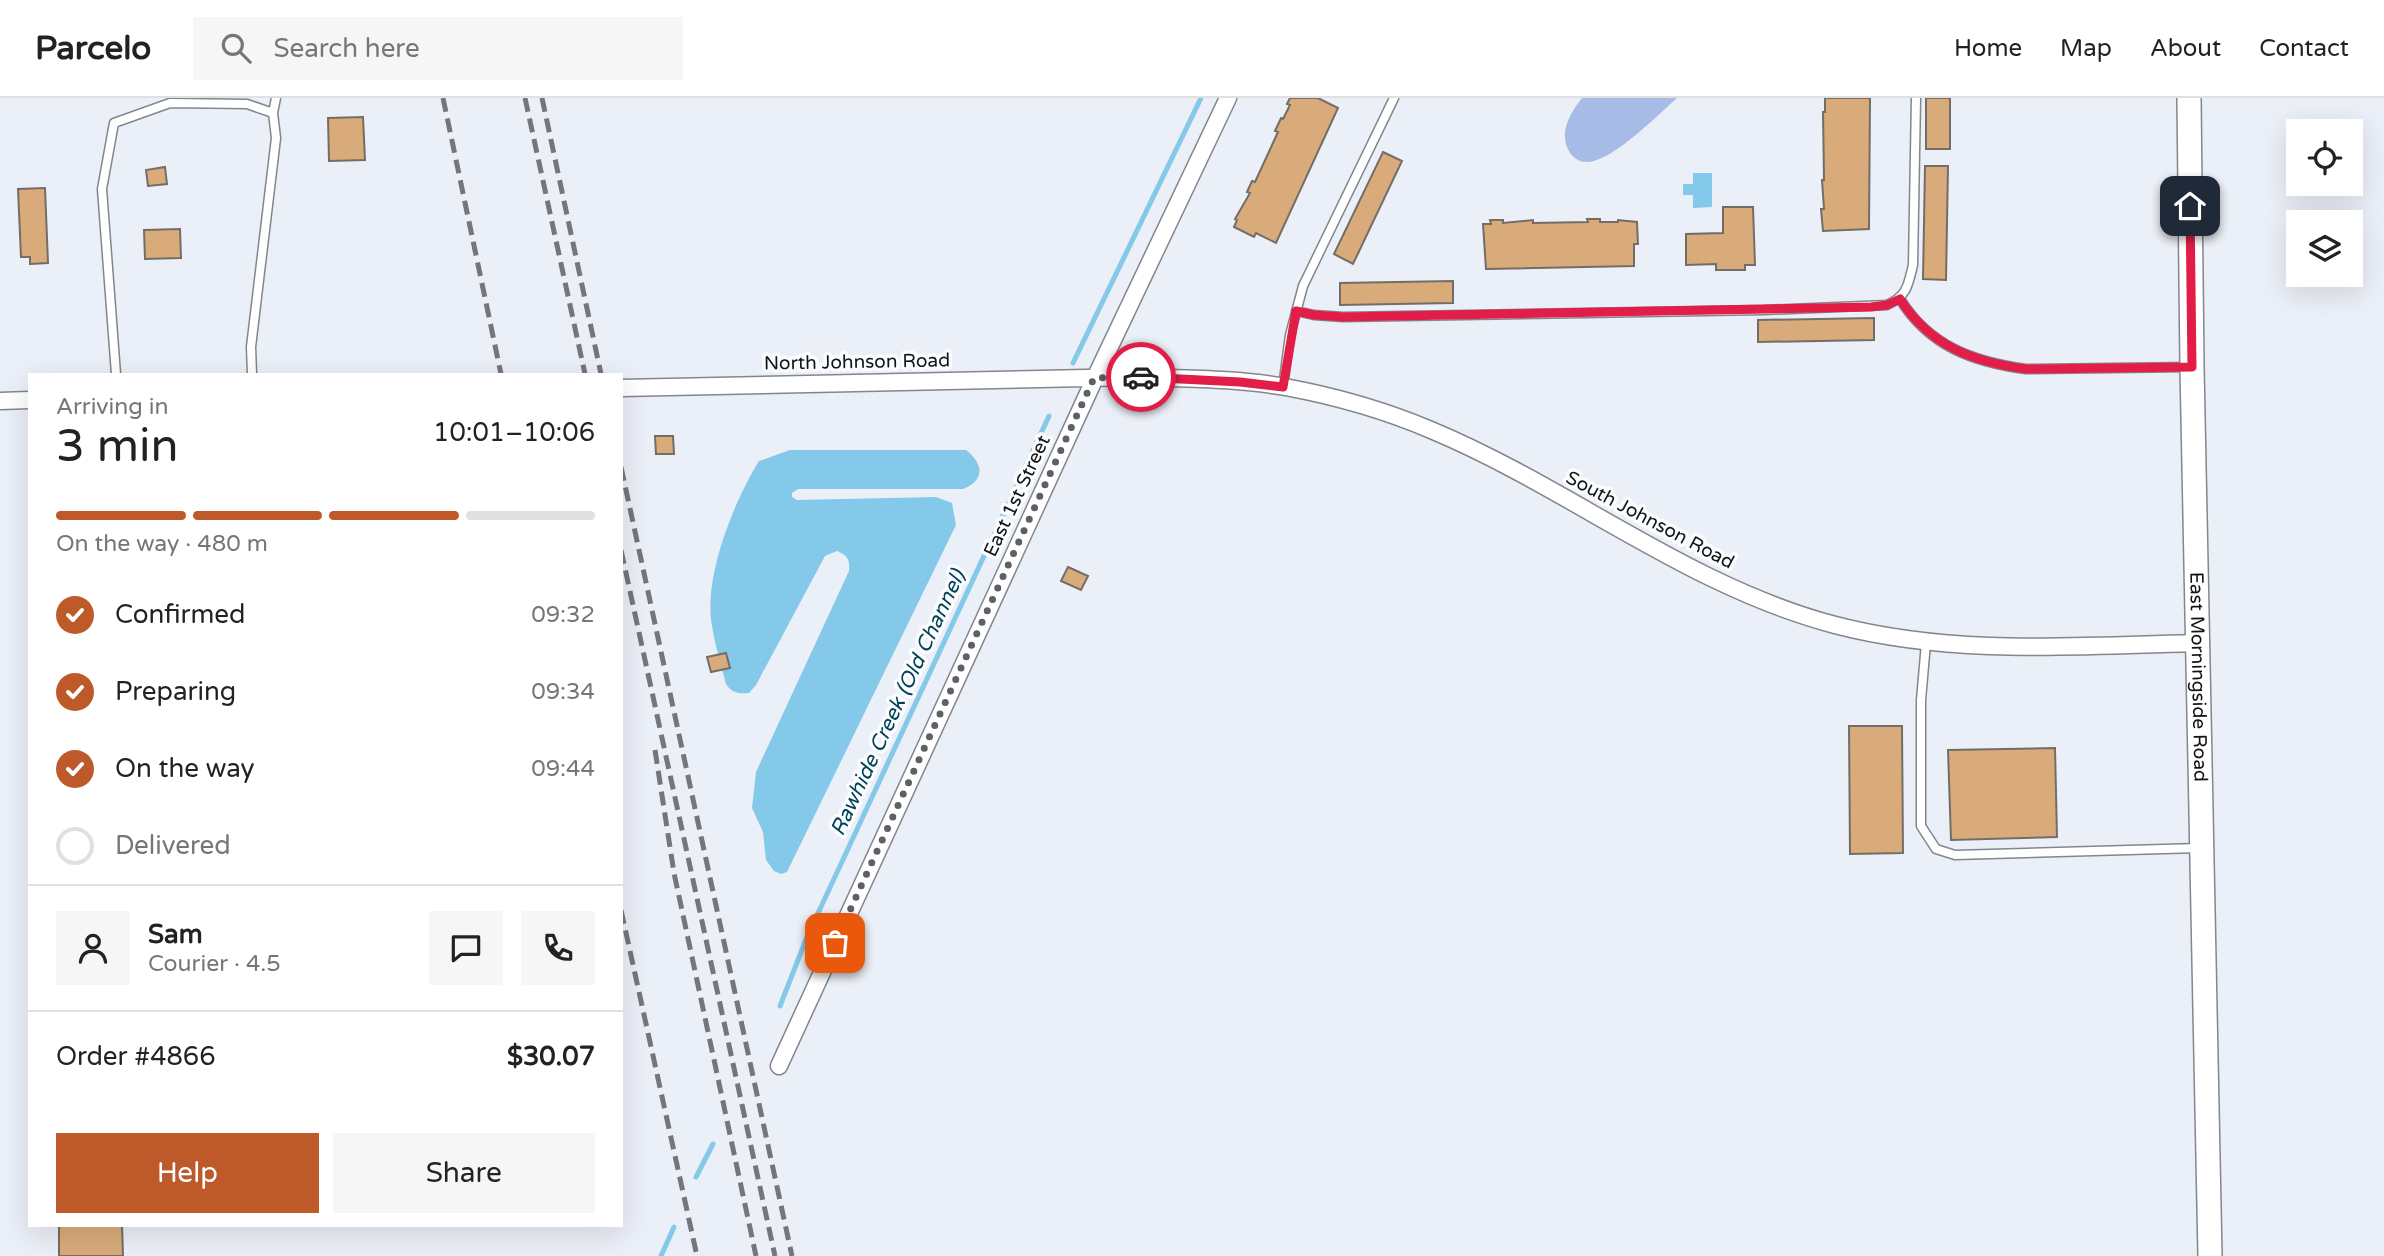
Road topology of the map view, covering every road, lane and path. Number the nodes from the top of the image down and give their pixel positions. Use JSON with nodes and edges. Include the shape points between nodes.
{"nodes":[{"id":1,"x":276,"y":98,"type":"edge"},
{"id":2,"x":1228,"y":98,"type":"edge"},
{"id":3,"x":1394,"y":98,"type":"edge"},
{"id":4,"x":1916,"y":98,"type":"edge"},
{"id":5,"x":2189,"y":98,"type":"edge"},
{"id":6,"x":273,"y":113,"type":"junction"},
{"id":7,"x":1900,"y":299,"type":"junction"},
{"id":8,"x":1296,"y":311,"type":"junction"},
{"id":9,"x":2192,"y":367,"type":"junction"},
{"id":10,"x":116,"y":373,"type":"edge"},
{"id":11,"x":252,"y":373,"type":"edge"},
{"id":12,"x":1094,"y":378,"type":"junction"},
{"id":13,"x":1283,"y":387,"type":"junction"},
{"id":14,"x":623,"y":388,"type":"edge"},
{"id":15,"x":28,"y":400,"type":"edge"},
{"id":16,"x":0,"y":401,"type":"edge"},
{"id":17,"x":1926,"y":643,"type":"junction"},
{"id":18,"x":2199,"y":643,"type":"junction"},
{"id":19,"x":2202,"y":848,"type":"junction"},
{"id":20,"x":779,"y":1066,"type":"dead end"},
{"id":21,"x":2210,"y":1256,"type":"edge"}],
"edges":[{"from":1,"to":6,"type":"lane"},
{"from":2,"to":12,"type":"street","name":"East 1st Street"},
{"from":3,"to":8,"type":"lane","via":[[1303,286]]},
{"from":4,"to":7,"type":"lane","via":[[1913,265]]},
{"from":5,"to":9,"type":"street","name":"East Morningside Road"},
{"from":6,"to":10,"type":"lane","via":[[247,104],[170,103],[114,123],[102,189]]},
{"from":6,"to":11,"type":"lane","via":[[275,138]]},
{"from":7,"to":8,"type":"lane","via":[[1871,307],[1777,309],[1343,317]]},
{"from":7,"to":9,"type":"lane","via":[[1912,317],[1943,344],[2004,366]]},
{"from":8,"to":13,"type":"lane"},
{"from":9,"to":18,"type":"street","name":"East Morningside Road"},
{"from":12,"to":13,"type":"street","name":"South Johnson Road","via":[[1192,379]]},
{"from":12,"to":14,"type":"street","name":"North Johnson Road"},
{"from":12,"to":20,"type":"street","name":"East 1st Street"},
{"from":13,"to":17,"type":"street","name":"South Johnson Road","via":[[1343,400],[1429,429],[1480,452],[1704,576],[1772,604],[1834,625]]},
{"from":15,"to":16,"type":"street"},
{"from":17,"to":18,"type":"street","name":"South Johnson Road","via":[[2018,648]]},
{"from":17,"to":19,"type":"lane","via":[[1920,826],[1936,849],[1955,855]]},
{"from":18,"to":19,"type":"street","name":"East Morningside Road"},
{"from":19,"to":21,"type":"street","name":"East Morningside Road"}]}
